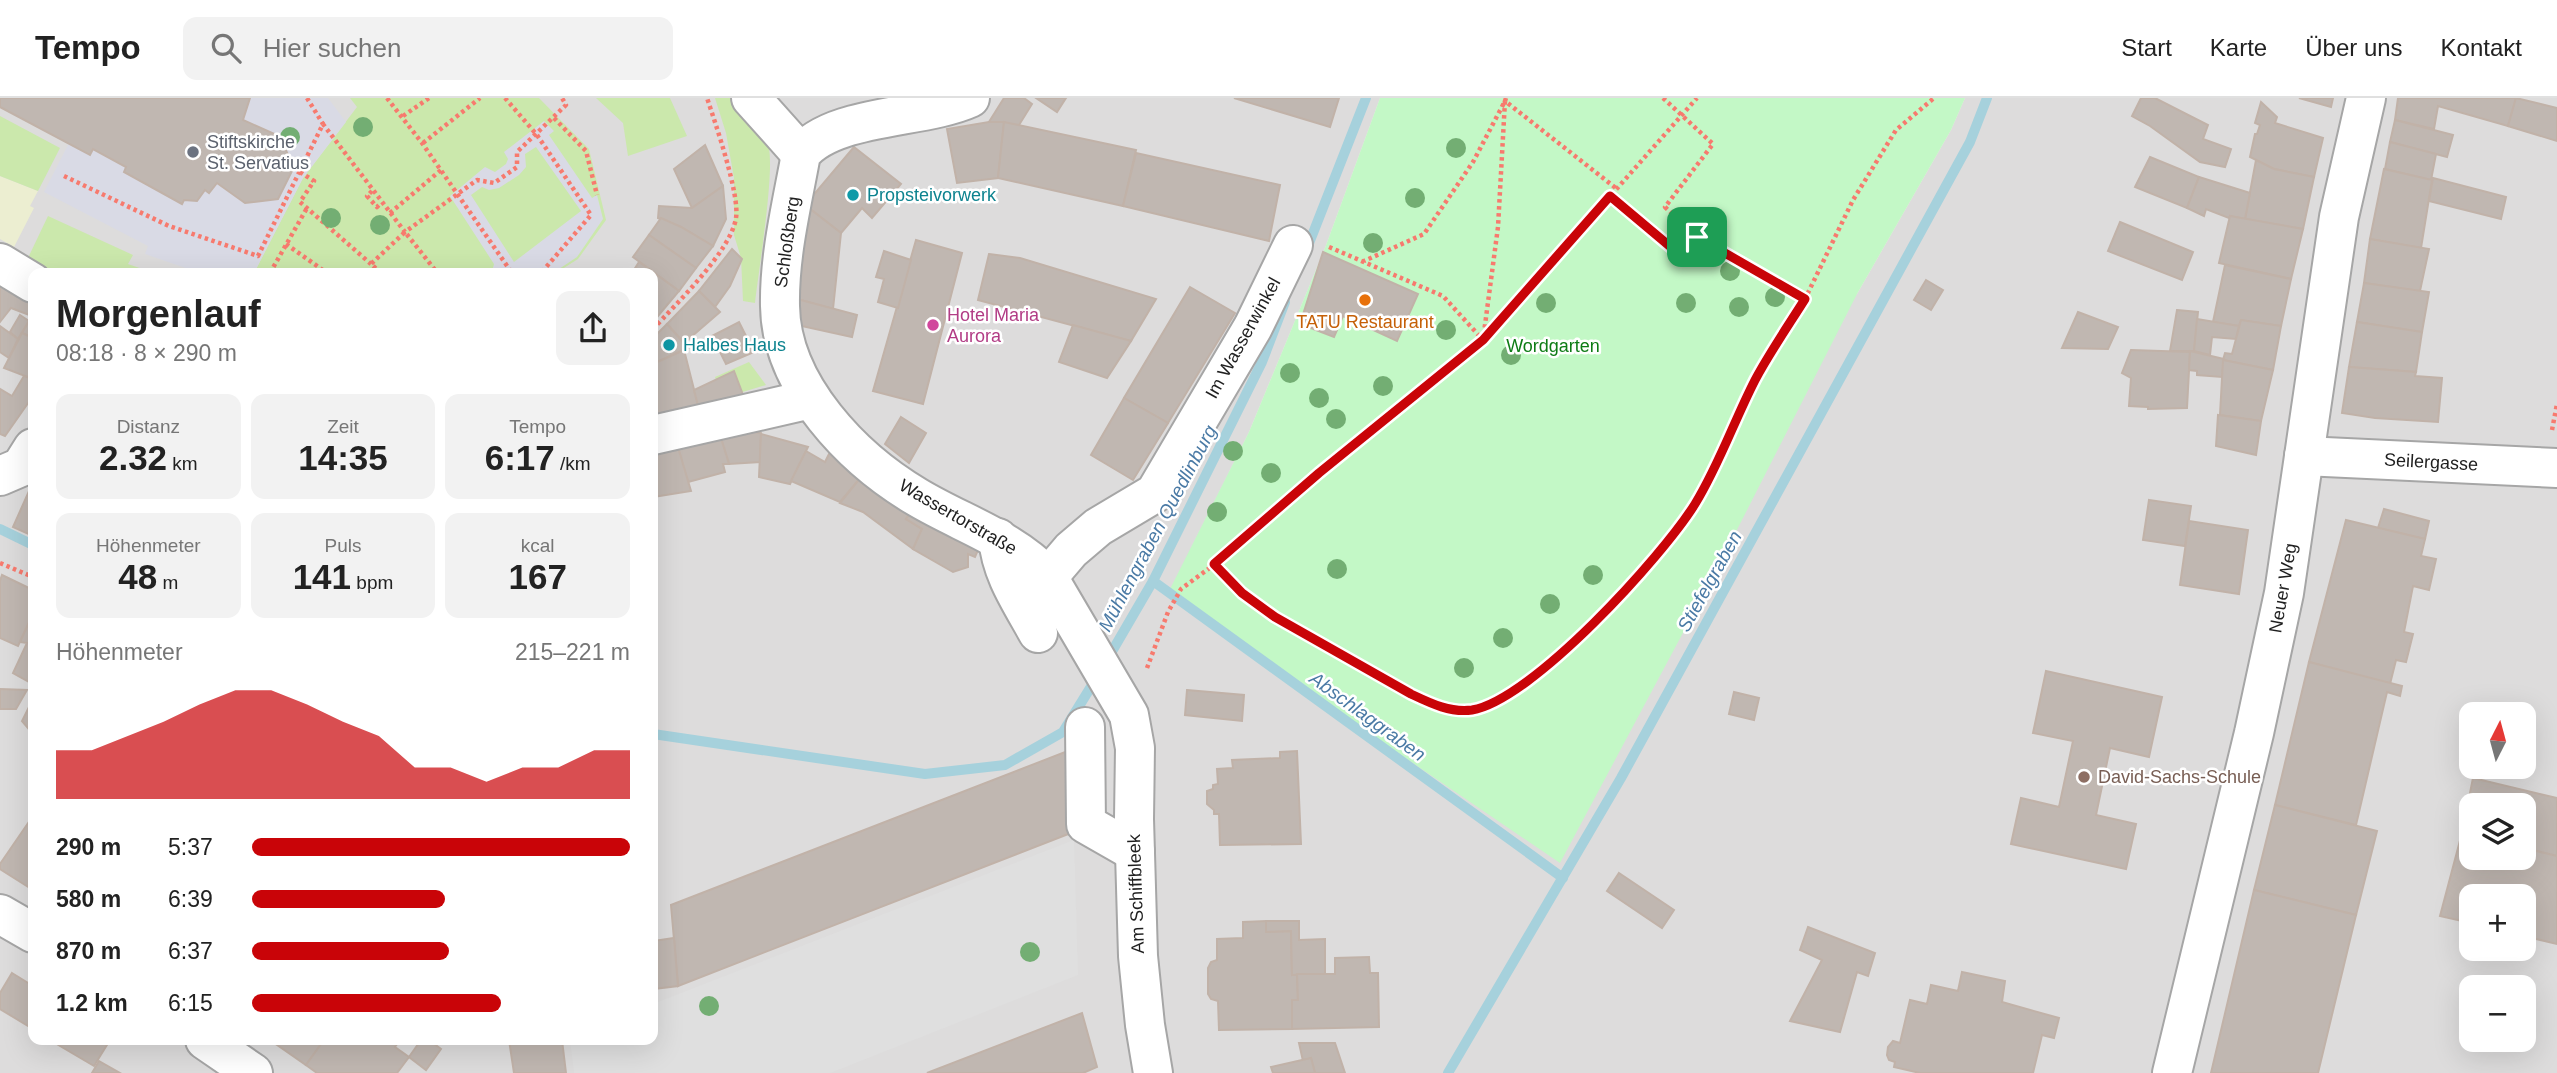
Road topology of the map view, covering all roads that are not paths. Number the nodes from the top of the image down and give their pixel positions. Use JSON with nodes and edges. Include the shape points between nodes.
{"nodes":[{"id":1,"x":751,"y":98,"type":"edge"},
{"id":2,"x":970,"y":98,"type":"edge"},
{"id":3,"x":2366,"y":98,"type":"edge"},
{"id":4,"x":801,"y":154,"type":"junction"},
{"id":5,"x":1309,"y":246,"type":"road end"},
{"id":6,"x":0,"y":263,"type":"edge"},
{"id":7,"x":28,"y":280,"type":"edge"},
{"id":8,"x":811,"y":399,"type":"junction"},
{"id":9,"x":658,"y":434,"type":"edge"},
{"id":10,"x":28,"y":456,"type":"edge"},
{"id":11,"x":2304,"y":456,"type":"junction"},
{"id":12,"x":2557,"y":468,"type":"edge"},
{"id":13,"x":0,"y":476,"type":"edge"},
{"id":14,"x":998,"y":538,"type":"junction"},
{"id":15,"x":1048,"y":577,"type":"junction"},
{"id":16,"x":1038,"y":633,"type":"dead end"},
{"id":17,"x":1122,"y":701,"type":"joint"},
{"id":18,"x":1085,"y":727,"type":"dead end"},
{"id":19,"x":1135,"y":852,"type":"junction"},
{"id":20,"x":0,"y":914,"type":"edge"},
{"id":21,"x":28,"y":930,"type":"edge"},
{"id":22,"x":212,"y":1045,"type":"edge"},
{"id":23,"x":253,"y":1073,"type":"edge"},
{"id":24,"x":1153,"y":1073,"type":"edge"},
{"id":25,"x":2172,"y":1073,"type":"edge"}],
"edges":[{"from":1,"to":4,"type":"street"},
{"from":2,"to":4,"type":"street","via":[[829,132]]},
{"from":3,"to":11,"type":"street","name":"Neuer Weg","via":[[2339,217]]},
{"from":4,"to":8,"type":"street","name":"Schloßberg","via":[[786,233],[780,307],[787,344]]},
{"from":5,"to":15,"type":"street","name":"Im Wasserwinkel","via":[[1253,327],[1155,494],[1098,527]]},
{"from":6,"to":7,"type":"street"},
{"from":8,"to":9,"type":"street"},
{"from":8,"to":14,"type":"street","name":"Wassertorstraße","via":[[830,426],[887,475],[917,497]]},
{"from":10,"to":13,"type":"street","via":[[21,467]]},
{"from":11,"to":12,"type":"street","name":"Seilergasse"},
{"from":11,"to":25,"type":"street","name":"Neuer Weg","via":[[2284,593]]},
{"from":14,"to":15,"type":"street","name":"Wassertorstraße"},
{"from":14,"to":16,"type":"street","via":[[1010,583]]},
{"from":15,"to":17,"type":"street","name":"Wassertorstraße"},
{"from":17,"to":19,"type":"street","name":"Am Schiffbleek","via":[[1135,747]]},
{"from":18,"to":19,"type":"street","via":[[1086,824]]},
{"from":19,"to":24,"type":"street","name":"Am Schiffbleek","via":[[1138,957]]},
{"from":20,"to":21,"type":"street"},
{"from":22,"to":23,"type":"street"}]}
